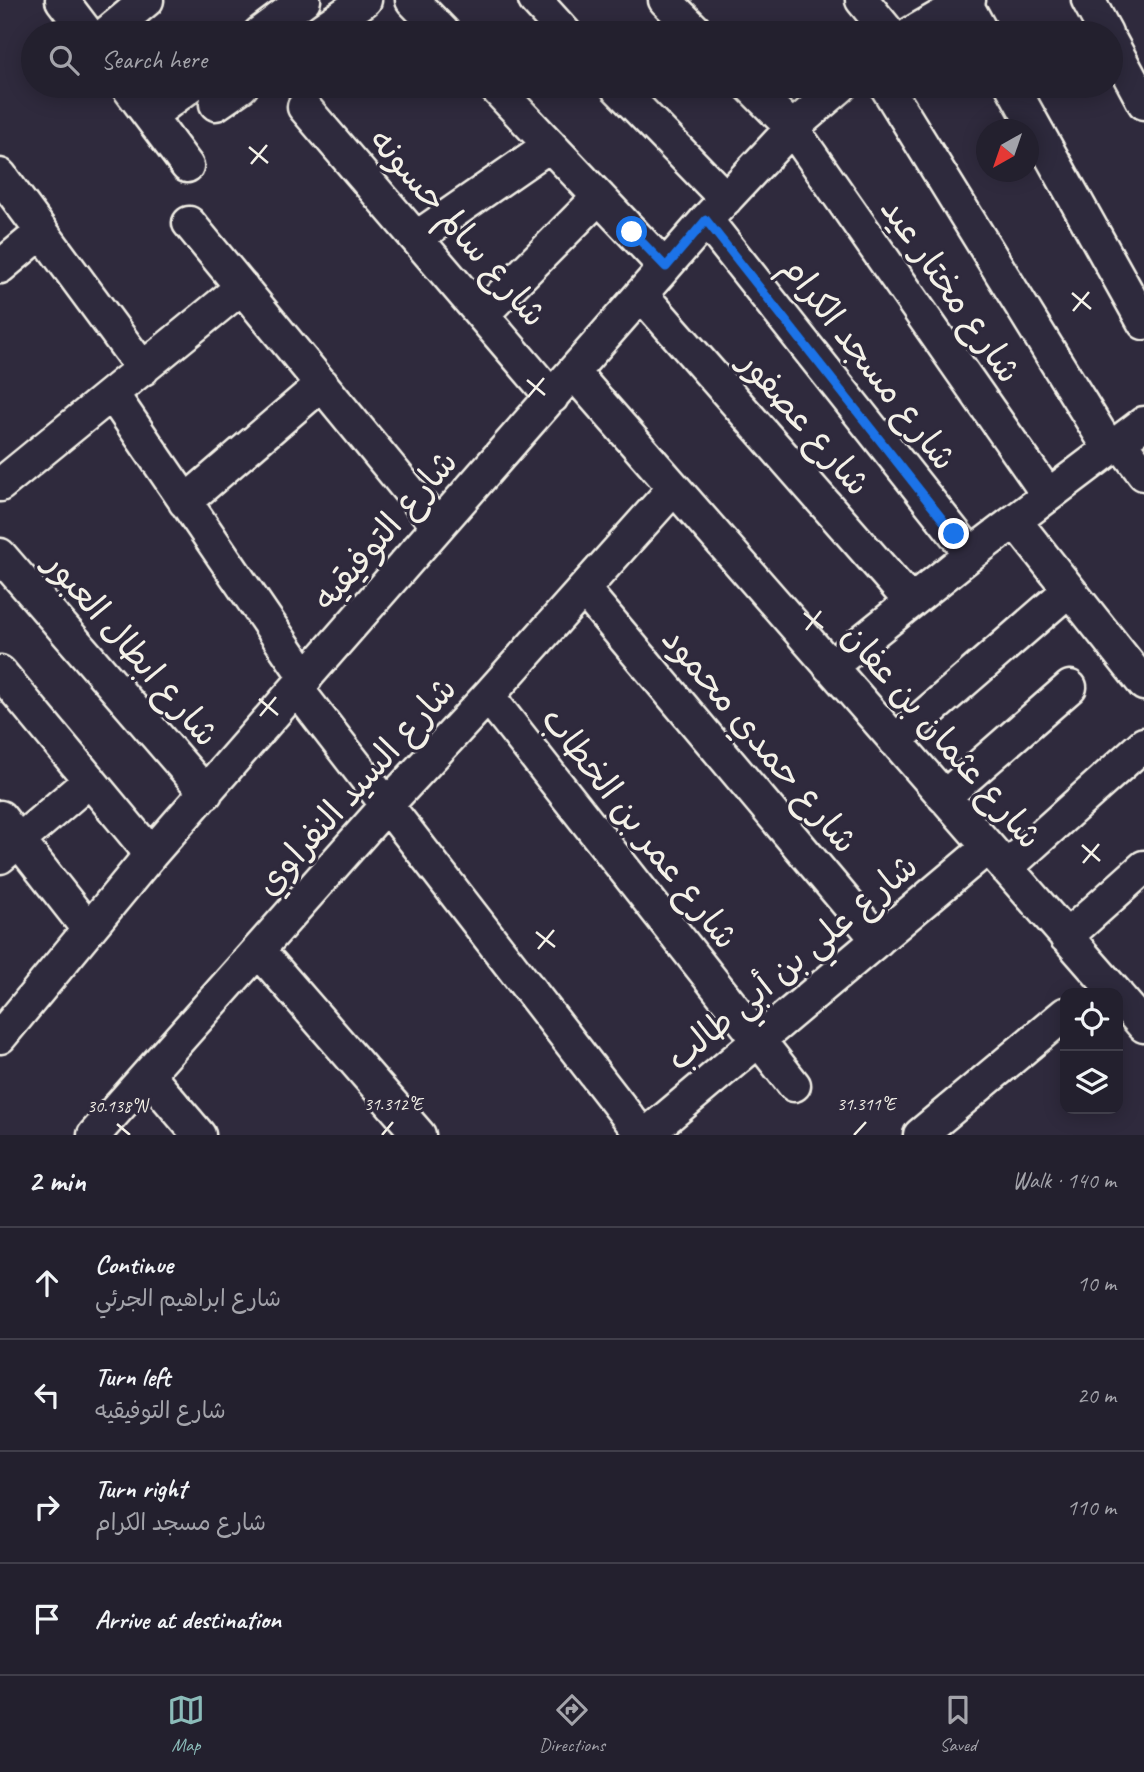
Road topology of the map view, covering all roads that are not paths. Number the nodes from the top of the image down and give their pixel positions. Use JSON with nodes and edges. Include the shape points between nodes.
{"nodes":[{"id":1,"x":62,"y":0,"type":"edge"},
{"id":2,"x":147,"y":0,"type":"edge"},
{"id":3,"x":304,"y":0,"type":"edge"},
{"id":4,"x":365,"y":0,"type":"edge"},
{"id":5,"x":412,"y":0,"type":"edge"},
{"id":6,"x":535,"y":0,"type":"edge"},
{"id":7,"x":665,"y":0,"type":"edge"},
{"id":8,"x":862,"y":0,"type":"edge"},
{"id":9,"x":1088,"y":0,"type":"edge"},
{"id":10,"x":967,"y":1,"type":"edge"},
{"id":11,"x":78,"y":21,"type":"edge"},
{"id":12,"x":122,"y":21,"type":"edge"},
{"id":13,"x":276,"y":21,"type":"edge"},
{"id":14,"x":334,"y":21,"type":"edge"},
{"id":15,"x":432,"y":21,"type":"edge"},
{"id":16,"x":554,"y":21,"type":"edge"},
{"id":17,"x":686,"y":21,"type":"edge"},
{"id":18,"x":879,"y":21,"type":"edge"},
{"id":19,"x":933,"y":21,"type":"edge"},
{"id":20,"x":976,"y":21,"type":"edge"},
{"id":21,"x":1099,"y":21,"type":"edge"},
{"id":22,"x":1123,"y":64,"type":"edge"},
{"id":23,"x":136,"y":98,"type":"edge"},
{"id":24,"x":174,"y":98,"type":"edge"},
{"id":25,"x":225,"y":98,"type":"edge"},
{"id":26,"x":505,"y":98,"type":"edge"},
{"id":27,"x":626,"y":98,"type":"edge"},
{"id":28,"x":762,"y":98,"type":"edge"},
{"id":29,"x":827,"y":98,"type":"edge"},
{"id":30,"x":894,"y":98,"type":"edge"},
{"id":31,"x":1019,"y":98,"type":"edge"},
{"id":32,"x":1144,"y":103,"type":"edge"},
{"id":33,"x":216,"y":104,"type":"dead end"},
{"id":34,"x":304,"y":107,"type":"dead end"},
{"id":35,"x":150,"y":116,"type":"junction"},
{"id":36,"x":792,"y":128,"type":"junction"},
{"id":37,"x":550,"y":145,"type":"junction"},
{"id":38,"x":187,"y":166,"type":"dead end"},
{"id":39,"x":0,"y":175,"type":"edge"},
{"id":40,"x":599,"y":197,"type":"junction"},
{"id":41,"x":716,"y":209,"type":"junction"},
{"id":42,"x":189,"y":223,"type":"dead end"},
{"id":43,"x":42,"y":232,"type":"junction"},
{"id":44,"x":416,"y":238,"type":"junction"},
{"id":45,"x":0,"y":267,"type":"edge"},
{"id":46,"x":666,"y":267,"type":"junction"},
{"id":47,"x":242,"y":287,"type":"junction"},
{"id":48,"x":641,"y":294,"type":"junction"},
{"id":49,"x":481,"y":315,"type":"junction"},
{"id":50,"x":1144,"y":323,"type":"edge"},
{"id":51,"x":143,"y":369,"type":"junction"},
{"id":52,"x":573,"y":372,"type":"junction"},
{"id":53,"x":322,"y":384,"type":"junction"},
{"id":54,"x":113,"y":394,"type":"junction"},
{"id":55,"x":552,"y":397,"type":"junction"},
{"id":56,"x":1124,"y":437,"type":"edge"},
{"id":57,"x":1144,"y":474,"type":"edge"},
{"id":58,"x":0,"y":485,"type":"edge"},
{"id":59,"x":674,"y":488,"type":"junction"},
{"id":60,"x":1048,"y":495,"type":"junction"},
{"id":61,"x":186,"y":502,"type":"junction"},
{"id":62,"x":1015,"y":521,"type":"junction"},
{"id":63,"x":438,"y":526,"type":"junction"},
{"id":64,"x":0,"y":555,"type":"edge"},
{"id":65,"x":971,"y":555,"type":"junction"},
{"id":66,"x":584,"y":590,"type":"junction"},
{"id":67,"x":1069,"y":590,"type":"junction"},
{"id":68,"x":911,"y":602,"type":"junction"},
{"id":69,"x":830,"y":667,"type":"junction"},
{"id":70,"x":4,"y":684,"type":"edge"},
{"id":71,"x":301,"y":684,"type":"junction"},
{"id":72,"x":1144,"y":684,"type":"edge"},
{"id":73,"x":1070,"y":687,"type":"dead end"},
{"id":74,"x":488,"y":696,"type":"junction"},
{"id":75,"x":895,"y":741,"type":"junction"},
{"id":76,"x":1144,"y":744,"type":"edge"},
{"id":77,"x":90,"y":780,"type":"junction"},
{"id":78,"x":205,"y":793,"type":"junction"},
{"id":79,"x":944,"y":797,"type":"junction"},
{"id":80,"x":387,"y":805,"type":"junction"},
{"id":81,"x":6,"y":838,"type":"edge"},
{"id":82,"x":151,"y":854,"type":"junction"},
{"id":83,"x":997,"y":858,"type":"junction"},
{"id":84,"x":1144,"y":867,"type":"edge"},
{"id":85,"x":88,"y":929,"type":"junction"},
{"id":86,"x":1066,"y":937,"type":"junction"},
{"id":87,"x":878,"y":940,"type":"junction"},
{"id":88,"x":259,"y":951,"type":"junction"},
{"id":89,"x":1111,"y":988,"type":"edge"},
{"id":90,"x":1060,"y":1018,"type":"edge"},
{"id":91,"x":0,"y":1037,"type":"edge"},
{"id":92,"x":758,"y":1041,"type":"junction"},
{"id":93,"x":148,"y":1075,"type":"junction"},
{"id":94,"x":794,"y":1085,"type":"dead end"},
{"id":95,"x":94,"y":1135,"type":"edge"},
{"id":96,"x":199,"y":1135,"type":"edge"},
{"id":97,"x":419,"y":1135,"type":"edge"},
{"id":98,"x":644,"y":1135,"type":"edge"},
{"id":99,"x":919,"y":1135,"type":"edge"}],
"edges":[{"from":1,"to":11,"type":"street"},
{"from":2,"to":12,"type":"street"},
{"from":3,"to":13,"type":"street"},
{"from":4,"to":14,"type":"street"},
{"from":5,"to":15,"type":"street"},
{"from":6,"to":16,"type":"street"},
{"from":7,"to":17,"type":"street"},
{"from":8,"to":18,"type":"street"},
{"from":9,"to":21,"type":"street"},
{"from":10,"to":19,"type":"street"},
{"from":10,"to":20,"type":"street"},
{"from":22,"to":32,"type":"street"},
{"from":23,"to":35,"type":"street"},
{"from":24,"to":35,"type":"street"},
{"from":25,"to":33,"type":"street"},
{"from":26,"to":37,"type":"street"},
{"from":27,"to":41,"type":"street","name":"شارع مسجد الكرام"},
{"from":28,"to":36,"type":"street","name":"شارع مختار عيد"},
{"from":29,"to":36,"type":"street","name":"شارع التوفيقيه"},
{"from":30,"to":56,"type":"street"},
{"from":31,"to":50,"type":"street"},
{"from":34,"to":44,"type":"street","name":"شارع سالم حسونه"},
{"from":35,"to":38,"type":"street"},
{"from":36,"to":41,"type":"street","name":"شارع التوفيقيه"},
{"from":36,"to":60,"type":"street","name":"شارع مختار عيد"},
{"from":37,"to":40,"type":"street"},
{"from":37,"to":44,"type":"street"},
{"from":39,"to":43,"type":"street"},
{"from":40,"to":46,"type":"street"},
{"from":40,"to":49,"type":"street"},
{"from":41,"to":46,"type":"street","name":"شارع التوفيقيه"},
{"from":41,"to":65,"type":"street","name":"شارع مسجد الكرام"},
{"from":42,"to":47,"type":"street"},
{"from":43,"to":45,"type":"street"},
{"from":43,"to":51,"type":"street"},
{"from":44,"to":49,"type":"street","name":"شارع سالم حسونه"},
{"from":46,"to":48,"type":"street","name":"شارع التوفيقيه"},
{"from":47,"to":51,"type":"street"},
{"from":47,"to":53,"type":"street"},
{"from":48,"to":52,"type":"street","name":"شارع التوفيقيه"},
{"from":48,"to":68,"type":"street","name":"شارع عصفور"},
{"from":49,"to":55,"type":"street","name":"شارع سالم حسونه"},
{"from":51,"to":54,"type":"street"},
{"from":52,"to":55,"type":"street","name":"شارع التوفيقيه"},
{"from":52,"to":59,"type":"street","name":"شارع عثمان بن عفان"},
{"from":53,"to":61,"type":"street"},
{"from":53,"to":63,"type":"street"},
{"from":54,"to":58,"type":"street"},
{"from":54,"to":61,"type":"street"},
{"from":55,"to":63,"type":"street","name":"شارع التوفيقيه"},
{"from":56,"to":57,"type":"street"},
{"from":56,"to":60,"type":"street"},
{"from":59,"to":66,"type":"street","name":"شارع السيد النفراوي"},
{"from":59,"to":69,"type":"street","name":"شارع عثمان بن عفان"},
{"from":60,"to":62,"type":"street"},
{"from":61,"to":71,"type":"street"},
{"from":62,"to":65,"type":"street"},
{"from":62,"to":67,"type":"street"},
{"from":63,"to":71,"type":"street","name":"شارع التوفيقيه"},
{"from":64,"to":78,"type":"street","name":"شارع ابطال العبور"},
{"from":65,"to":68,"type":"street"},
{"from":66,"to":74,"type":"street","name":"شارع السيد النفراوي"},
{"from":66,"to":87,"type":"street","name":"شارع حمدي محمود"},
{"from":67,"to":72,"type":"street"},
{"from":67,"to":75,"type":"street"},
{"from":68,"to":69,"type":"street"},
{"from":69,"to":75,"type":"street","name":"شارع عثمان بن عفان"},
{"from":70,"to":77,"type":"street"},
{"from":71,"to":78,"type":"street","name":"شارع التوفيقيه"},
{"from":71,"to":80,"type":"street"},
{"from":73,"to":79,"type":"street"},
{"from":74,"to":80,"type":"street","name":"شارع السيد النفراوي"},
{"from":74,"to":92,"type":"street","name":"شارع عمر بن الخطاب"},
{"from":75,"to":79,"type":"street","name":"شارع عثمان بن عفان"},
{"from":76,"to":83,"type":"street","name":"شارع علي بن أبي طالب"},
{"from":77,"to":81,"type":"street"},
{"from":77,"to":82,"type":"street"},
{"from":78,"to":82,"type":"street","name":"شارع التوفيقيه"},
{"from":79,"to":83,"type":"street","name":"شارع عثمان بن عفان"},
{"from":80,"to":88,"type":"street","name":"شارع السيد النفراوي"},
{"from":80,"to":98,"type":"street"},
{"from":81,"to":85,"type":"street"},
{"from":82,"to":85,"type":"street","name":"شارع التوفيقيه"},
{"from":83,"to":86,"type":"street","name":"شارع عثمان بن عفان"},
{"from":83,"to":87,"type":"street","name":"شارع علي بن أبي طالب"},
{"from":84,"to":86,"type":"street"},
{"from":85,"to":91,"type":"street","name":"شارع التوفيقيه"},
{"from":86,"to":89,"type":"street","name":"شارع عثمان بن عفان"},
{"from":87,"to":92,"type":"street","name":"شارع علي بن أبي طالب"},
{"from":88,"to":93,"type":"street","name":"شارع السيد النفراوي"},
{"from":88,"to":97,"type":"street"},
{"from":90,"to":99,"type":"street"},
{"from":92,"to":94,"type":"street","name":"شارع عمر بن الخطاب"},
{"from":92,"to":98,"type":"street","name":"شارع علي بن أبي طالب"},
{"from":93,"to":95,"type":"street","name":"شارع السيد النفراوي"},
{"from":93,"to":96,"type":"street"}]}
